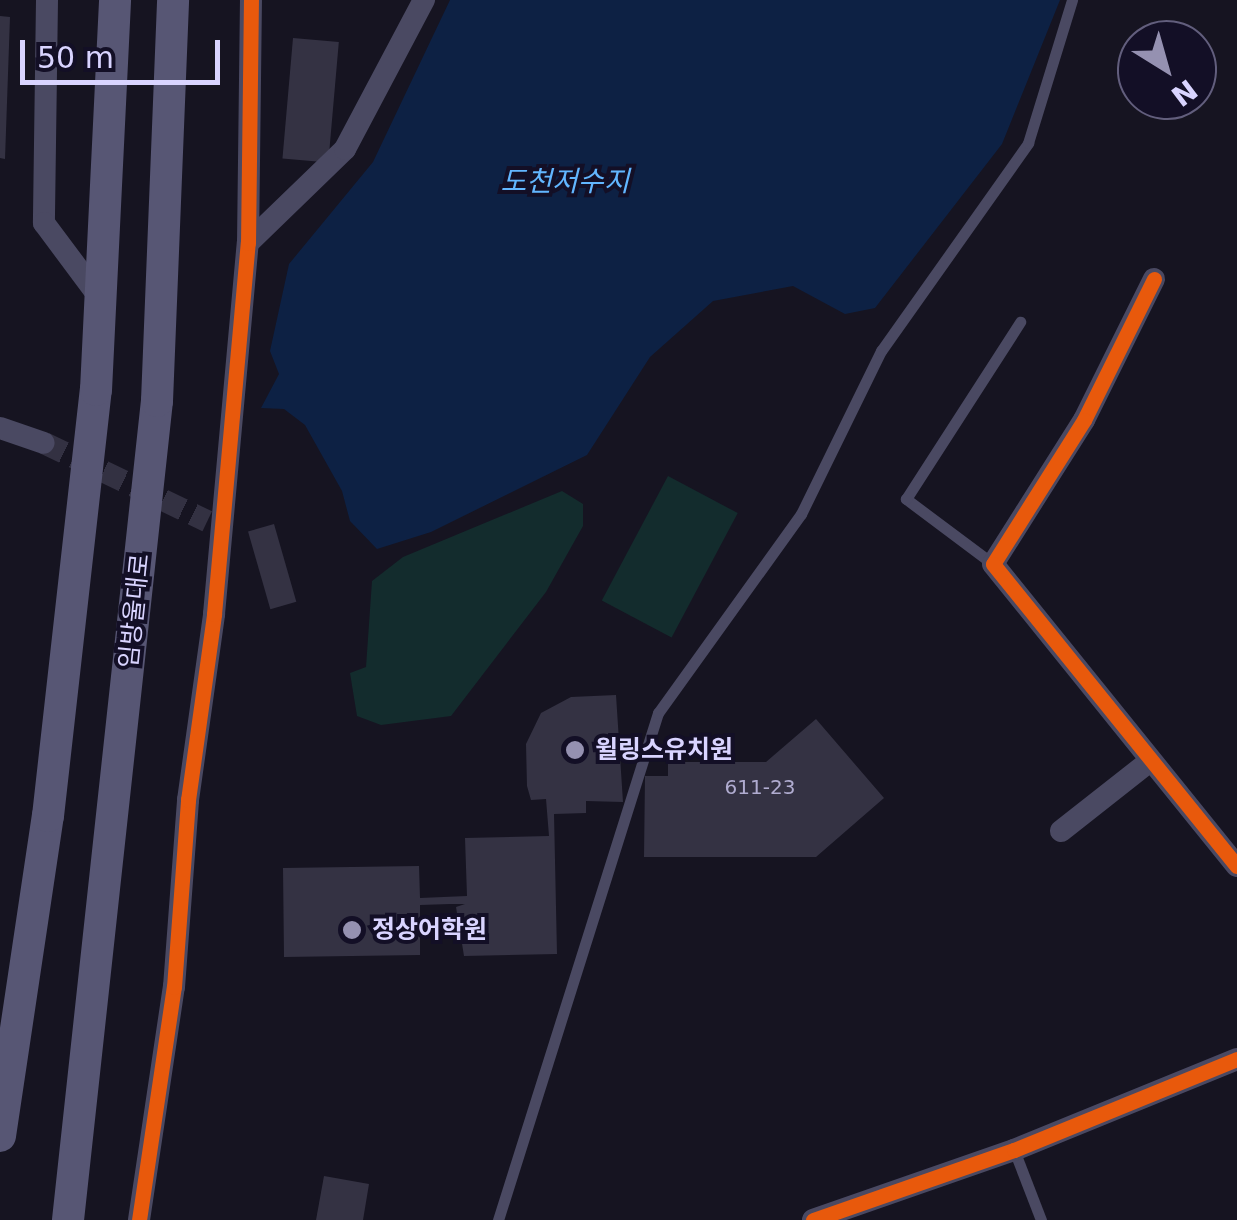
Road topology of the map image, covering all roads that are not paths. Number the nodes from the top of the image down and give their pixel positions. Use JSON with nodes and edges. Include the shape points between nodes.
{"nodes":[{"id":1,"x":47,"y":0,"type":"edge"},
{"id":2,"x":115,"y":0,"type":"edge"},
{"id":3,"x":174,"y":0,"type":"edge"},
{"id":4,"x":250,"y":0,"type":"edge"},
{"id":5,"x":424,"y":0,"type":"edge"},
{"id":6,"x":1072,"y":0,"type":"edge"},
{"id":7,"x":248,"y":242,"type":"junction"},
{"id":8,"x":1154,"y":280,"type":"dead end"},
{"id":9,"x":100,"y":298,"type":"junction"},
{"id":10,"x":1020,"y":322,"type":"dead end"},
{"id":11,"x":0,"y":428,"type":"edge"},
{"id":12,"x":44,"y":443,"type":"tunnel mouth"},
{"id":13,"x":993,"y":564,"type":"junction"},
{"id":14,"x":1150,"y":761,"type":"junction"},
{"id":15,"x":1062,"y":831,"type":"dead end"},
{"id":16,"x":1237,"y":866,"type":"edge"},
{"id":17,"x":1237,"y":1059,"type":"edge"},
{"id":18,"x":0,"y":1136,"type":"edge"},
{"id":19,"x":1014,"y":1150,"type":"junction"},
{"id":20,"x":68,"y":1220,"type":"edge"},
{"id":21,"x":139,"y":1220,"type":"edge"},
{"id":22,"x":498,"y":1220,"type":"edge"},
{"id":23,"x":812,"y":1220,"type":"edge"},
{"id":24,"x":1040,"y":1220,"type":"edge"}],
"edges":[{"from":1,"to":9,"type":"street","via":[[44,223]]},
{"from":2,"to":9,"type":"main road"},
{"from":3,"to":20,"type":"main road","name":"임방울대로","via":[[157,401]]},
{"from":4,"to":7,"type":"street"},
{"from":5,"to":7,"type":"street","via":[[345,149]]},
{"from":6,"to":22,"type":"lane","via":[[1028,143],[881,350],[801,514],[658,712]]},
{"from":7,"to":21,"type":"street","via":[[214,522],[174,987]]},
{"from":8,"to":13,"type":"street","via":[[1084,420]]},
{"from":9,"to":18,"type":"main road","via":[[48,816]]},
{"from":10,"to":13,"type":"lane","via":[[906,499]]},
{"from":11,"to":12,"type":"street"},
{"from":13,"to":14,"type":"street"},
{"from":14,"to":15,"type":"street"},
{"from":14,"to":16,"type":"street"},
{"from":17,"to":19,"type":"street"},
{"from":19,"to":23,"type":"street"},
{"from":19,"to":24,"type":"lane"}]}
